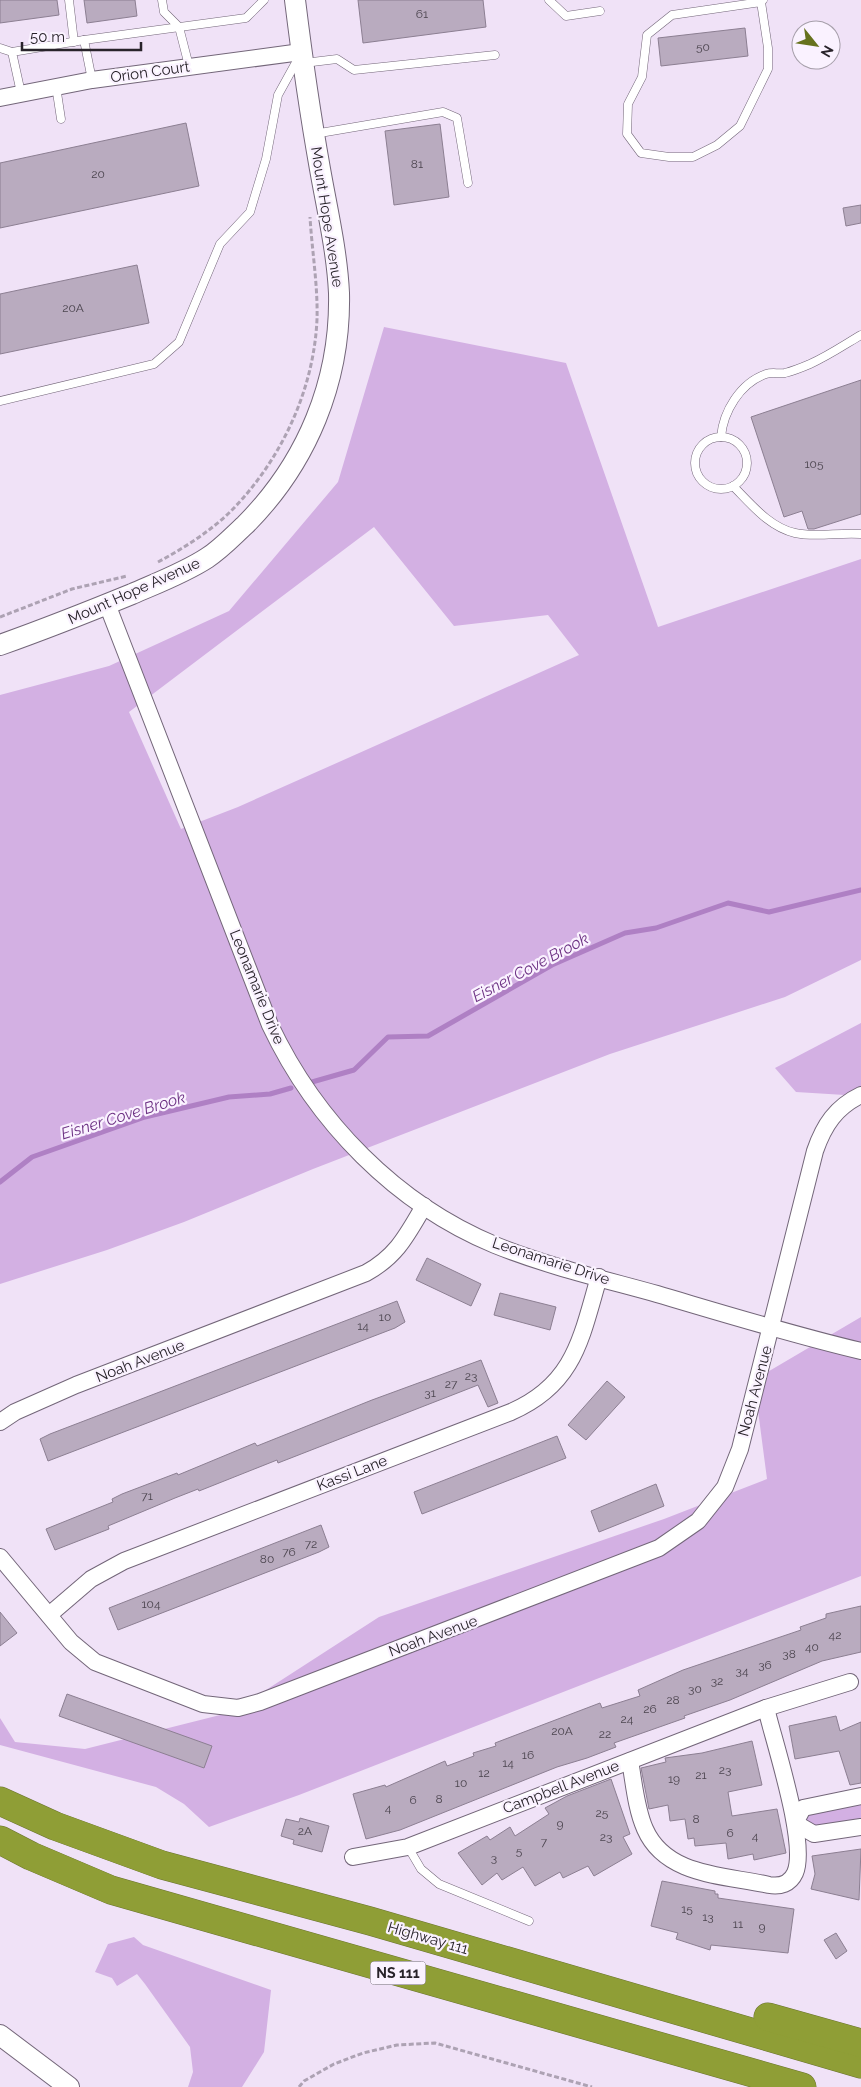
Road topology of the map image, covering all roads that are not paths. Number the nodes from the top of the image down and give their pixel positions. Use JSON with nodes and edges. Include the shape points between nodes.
{"nodes":[{"id":1,"x":69,"y":0,"type":"edge"},
{"id":2,"x":162,"y":0,"type":"edge"},
{"id":3,"x":264,"y":0,"type":"edge"},
{"id":4,"x":295,"y":0,"type":"edge"},
{"id":5,"x":549,"y":0,"type":"edge"},
{"id":6,"x":762,"y":1,"type":"edge"},
{"id":7,"x":600,"y":11,"type":"dead end"},
{"id":8,"x":179,"y":27,"type":"junction"},
{"id":9,"x":84,"y":40,"type":"junction"},
{"id":10,"x":74,"y":42,"type":"junction"},
{"id":11,"x":0,"y":48,"type":"edge"},
{"id":12,"x":12,"y":52,"type":"junction"},
{"id":13,"x":495,"y":55,"type":"dead end"},
{"id":14,"x":302,"y":58,"type":"junction"},
{"id":15,"x":189,"y":66,"type":"junction"},
{"id":16,"x":92,"y":80,"type":"junction"},
{"id":17,"x":56,"y":86,"type":"junction"},
{"id":18,"x":21,"y":93,"type":"junction"},
{"id":19,"x":0,"y":98,"type":"edge"},
{"id":20,"x":61,"y":119,"type":"dead end"},
{"id":21,"x":314,"y":134,"type":"junction"},
{"id":22,"x":468,"y":183,"type":"dead end"},
{"id":23,"x":861,"y":335,"type":"edge"},
{"id":24,"x":0,"y":401,"type":"edge"},
{"id":25,"x":722,"y":437,"type":"junction"},
{"id":26,"x":733,"y":486,"type":"junction"},
{"id":27,"x":861,"y":534,"type":"edge"},
{"id":28,"x":107,"y":604,"type":"junction"},
{"id":29,"x":0,"y":645,"type":"edge"},
{"id":30,"x":861,"y":1094,"type":"edge"},
{"id":31,"x":424,"y":1206,"type":"junction"},
{"id":32,"x":598,"y":1278,"type":"junction"},
{"id":33,"x":772,"y":1327,"type":"junction"},
{"id":34,"x":861,"y":1351,"type":"edge"},
{"id":35,"x":0,"y":1422,"type":"edge"},
{"id":36,"x":0,"y":1557,"type":"edge"},
{"id":37,"x":49,"y":1615,"type":"junction"},
{"id":38,"x":850,"y":1682,"type":"dead end"},
{"id":39,"x":766,"y":1708,"type":"junction"},
{"id":40,"x":630,"y":1761,"type":"junction"},
{"id":41,"x":861,"y":1796,"type":"edge"},
{"id":42,"x":3,"y":1802,"type":"edge"},
{"id":43,"x":795,"y":1823,"type":"junction"},
{"id":44,"x":861,"y":1827,"type":"edge"},
{"id":45,"x":0,"y":1840,"type":"edge"},
{"id":46,"x":408,"y":1847,"type":"junction"},
{"id":47,"x":354,"y":1857,"type":"dead end"},
{"id":48,"x":529,"y":1921,"type":"dead end"},
{"id":49,"x":430,"y":1938,"type":"junction"},
{"id":50,"x":0,"y":2035,"type":"edge"},
{"id":51,"x":861,"y":2042,"type":"edge"},
{"id":52,"x":861,"y":2064,"type":"edge"},
{"id":53,"x":69,"y":2087,"type":"edge"},
{"id":54,"x":802,"y":2087,"type":"edge"}],
"edges":[{"from":1,"to":10,"type":"lane"},
{"from":2,"to":8,"type":"lane","via":[[164,12]]},
{"from":3,"to":8,"type":"lane","via":[[246,18]]},
{"from":4,"to":14,"type":"street","name":"Mount Hope Avenue"},
{"from":5,"to":7,"type":"lane","via":[[566,16]]},
{"from":6,"to":6,"type":"lane","via":[[672,15],[647,35],[642,77],[628,104],[627,134],[642,153],[693,157],[717,145],[740,126],[768,70]]},
{"from":8,"to":9,"type":"lane"},
{"from":8,"to":15,"type":"lane"},
{"from":9,"to":10,"type":"lane"},
{"from":9,"to":16,"type":"lane"},
{"from":10,"to":12,"type":"lane"},
{"from":11,"to":12,"type":"lane"},
{"from":12,"to":18,"type":"lane"},
{"from":13,"to":14,"type":"lane","via":[[354,70],[337,59]]},
{"from":14,"to":15,"type":"street","name":"Orion Court"},
{"from":14,"to":21,"type":"street","name":"Mount Hope Avenue"},
{"from":14,"to":24,"type":"lane","via":[[278,96],[266,159],[250,212],[220,244],[179,342],[154,364]]},
{"from":15,"to":16,"type":"street","name":"Orion Court"},
{"from":16,"to":17,"type":"street","name":"Orion Court"},
{"from":17,"to":18,"type":"street","name":"Orion Court"},
{"from":17,"to":20,"type":"lane"},
{"from":18,"to":19,"type":"street","name":"Orion Court"},
{"from":21,"to":22,"type":"lane","via":[[443,112],[457,118]]},
{"from":21,"to":28,"type":"street","name":"Mount Hope Avenue","via":[[339,291],[338,328],[331,375],[317,418],[302,452],[282,484],[231,538],[199,562]]},
{"from":23,"to":25,"type":"lane","via":[[812,363],[758,378],[730,407],[722,422]]},
{"from":25,"to":26,"type":"lane","via":[[734,441],[744,451],[745,471]]},
{"from":25,"to":26,"type":"lane","via":[[708,440],[698,450],[694,462],[698,476],[707,486],[720,490]]},
{"from":26,"to":27,"type":"lane","via":[[764,517],[781,528],[795,533]]},
{"from":28,"to":29,"type":"street","name":"Mount Hope Avenue"},
{"from":28,"to":31,"type":"street","name":"Leonamarie Drive","via":[[277,1040],[307,1090],[342,1134],[387,1178]]},
{"from":30,"to":33,"type":"street","via":[[833,1115],[819,1139]]},
{"from":31,"to":32,"type":"street","name":"Leonamarie Drive","via":[[494,1244]]},
{"from":31,"to":35,"type":"street","name":"Noah Avenue","via":[[394,1254],[366,1273],[76,1385]]},
{"from":32,"to":33,"type":"street","name":"Leonamarie Drive"},
{"from":32,"to":37,"type":"street","name":"Kassi Lane","via":[[583,1332],[571,1358],[559,1379],[534,1400],[511,1412],[124,1561],[91,1579]]},
{"from":33,"to":34,"type":"street","name":"Leonamarie Drive"},
{"from":33,"to":37,"type":"street","name":"Noah Avenue","via":[[733,1469],[725,1487],[705,1514],[665,1545],[542,1595],[238,1708],[203,1704],[95,1662],[75,1647]]},
{"from":36,"to":37,"type":"street","name":"Noah Avenue"},
{"from":38,"to":39,"type":"street","name":"Campbell Avenue"},
{"from":39,"to":40,"type":"street","name":"Campbell Avenue"},
{"from":39,"to":43,"type":"street"},
{"from":40,"to":43,"type":"street","via":[[644,1827],[649,1836],[664,1855],[693,1870],[769,1886],[787,1882],[795,1873],[798,1862]]},
{"from":40,"to":46,"type":"street","name":"Campbell Avenue"},
{"from":41,"to":43,"type":"street","via":[[803,1808]]},
{"from":42,"to":49,"type":"highway","name":"Highway 111","via":[[55,1826],[162,1865]]},
{"from":43,"to":44,"type":"street","via":[[814,1834]]},
{"from":45,"to":54,"type":"highway","number":"NS 111","via":[[111,1890]]},
{"from":46,"to":47,"type":"street","name":"Campbell Avenue"},
{"from":46,"to":48,"type":"lane","via":[[421,1869],[439,1884]]},
{"from":49,"to":51,"type":"highway","via":[[702,1999]]},
{"from":49,"to":52,"type":"highway","name":"Highway 111"},
{"from":50,"to":53,"type":"street"}]}
